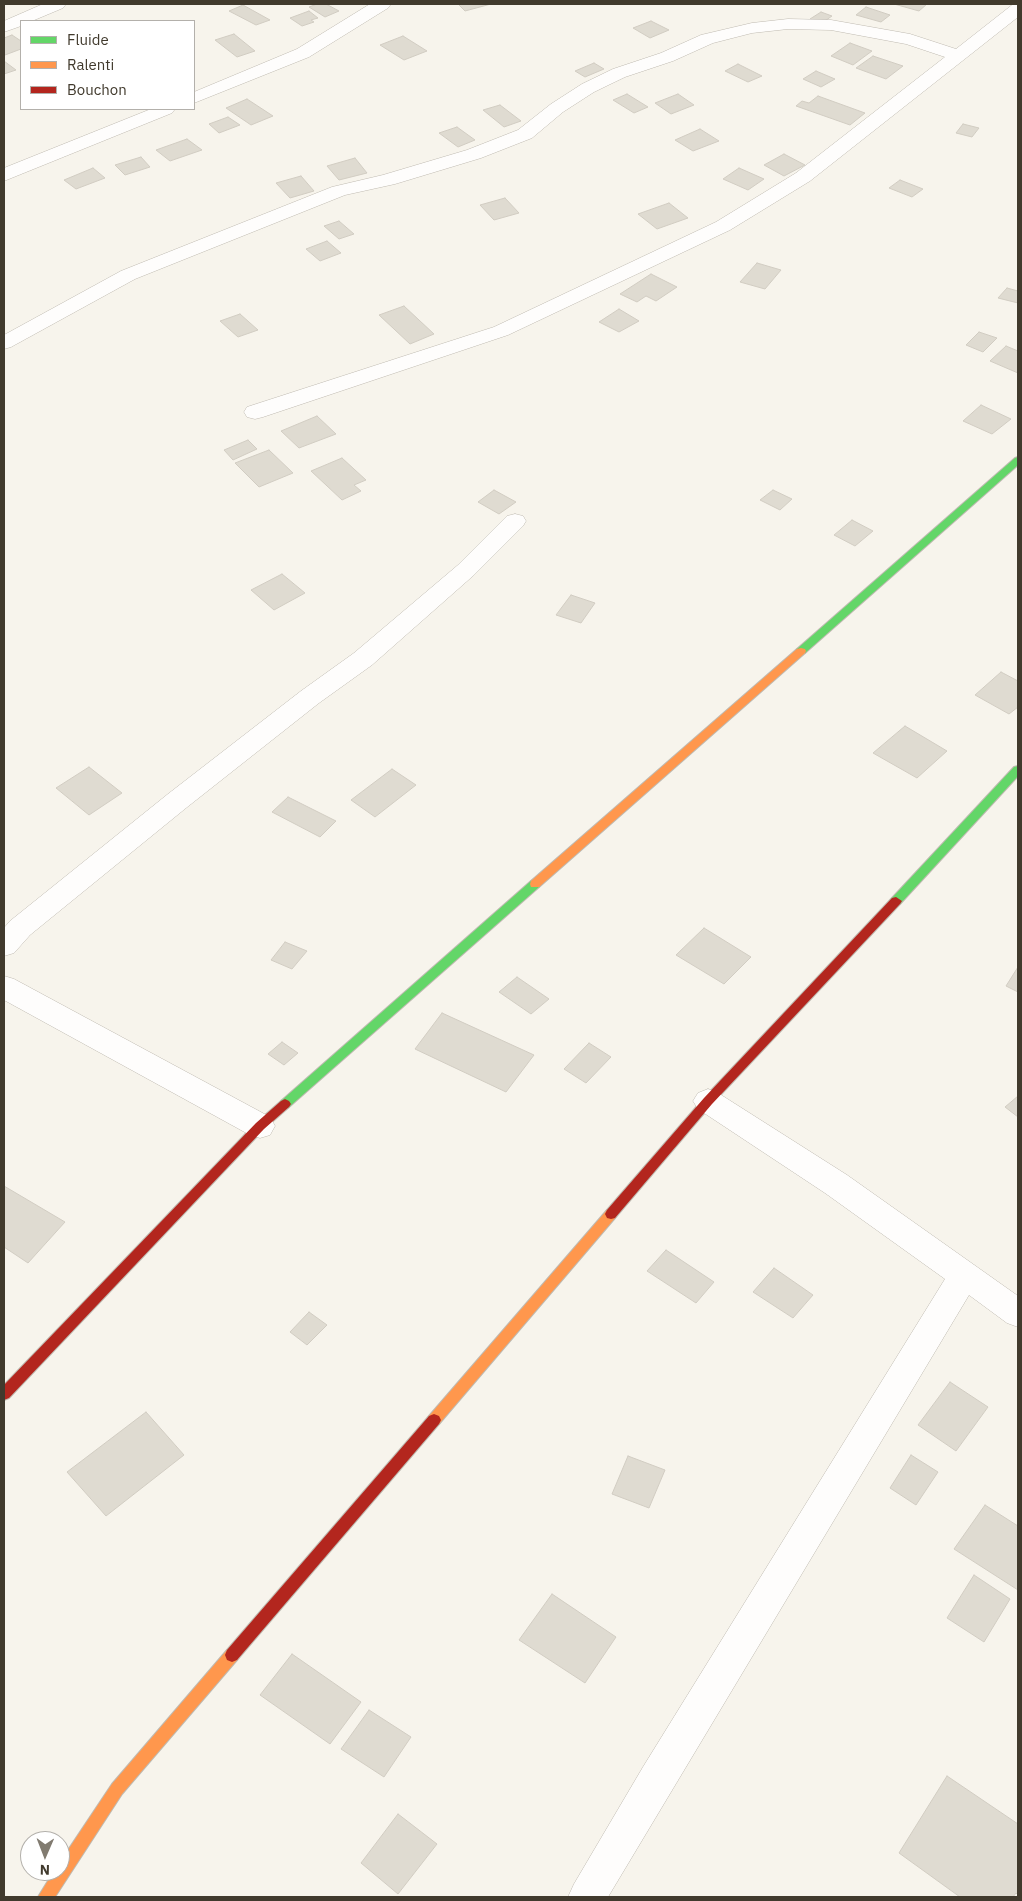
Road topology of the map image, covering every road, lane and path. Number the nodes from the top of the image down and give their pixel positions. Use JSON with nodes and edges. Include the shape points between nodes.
{"nodes":[{"id":1,"x":57,"y":4,"type":"edge"},
{"id":2,"x":382,"y":4,"type":"edge"},
{"id":3,"x":1018,"y":9,"type":"edge"},
{"id":4,"x":22,"y":20,"type":"edge"},
{"id":5,"x":20,"y":21,"type":"edge"},
{"id":6,"x":4,"y":28,"type":"edge"},
{"id":7,"x":959,"y":56,"type":"junction"},
{"id":8,"x":195,"y":98,"type":"edge"},
{"id":9,"x":164,"y":110,"type":"edge"},
{"id":10,"x":4,"y":175,"type":"edge"},
{"id":11,"x":4,"y":343,"type":"edge"},
{"id":12,"x":255,"y":412,"type":"dead end"},
{"id":13,"x":1018,"y":460,"type":"edge"},
{"id":14,"x":515,"y":521,"type":"dead end"},
{"id":15,"x":1018,"y":770,"type":"edge"},
{"id":16,"x":4,"y":946,"type":"edge"},
{"id":17,"x":4,"y":987,"type":"edge"},
{"id":18,"x":708,"y":1101,"type":"junction"},
{"id":19,"x":260,"y":1126,"type":"junction"},
{"id":20,"x":965,"y":1274,"type":"junction"},
{"id":21,"x":1018,"y":1313,"type":"edge"},
{"id":22,"x":4,"y":1394,"type":"edge"},
{"id":23,"x":46,"y":1897,"type":"edge"},
{"id":24,"x":587,"y":1897,"type":"edge"}],
"edges":[{"from":1,"to":4,"type":"street"},
{"from":2,"to":8,"type":"street","via":[[303,53]]},
{"from":3,"to":7,"type":"street"},
{"from":5,"to":6,"type":"street"},
{"from":7,"to":11,"type":"street","via":[[910,39],[831,25],[788,24],[752,28],[707,39],[588,88],[525,134],[474,154],[339,191],[128,275]]},
{"from":7,"to":12,"type":"street","via":[[802,177],[723,226],[501,331]]},
{"from":9,"to":10,"type":"street"},
{"from":13,"to":19,"type":"street"},
{"from":14,"to":16,"type":"street","via":[[466,570],[363,659],[177,801],[20,928]]},
{"from":15,"to":18,"type":"street"},
{"from":17,"to":19,"type":"street"},
{"from":18,"to":20,"type":"street","via":[[836,1184]]},
{"from":18,"to":23,"type":"street","via":[[117,1789]]},
{"from":19,"to":22,"type":"street"},
{"from":20,"to":21,"type":"street"},
{"from":20,"to":24,"type":"street"}]}
